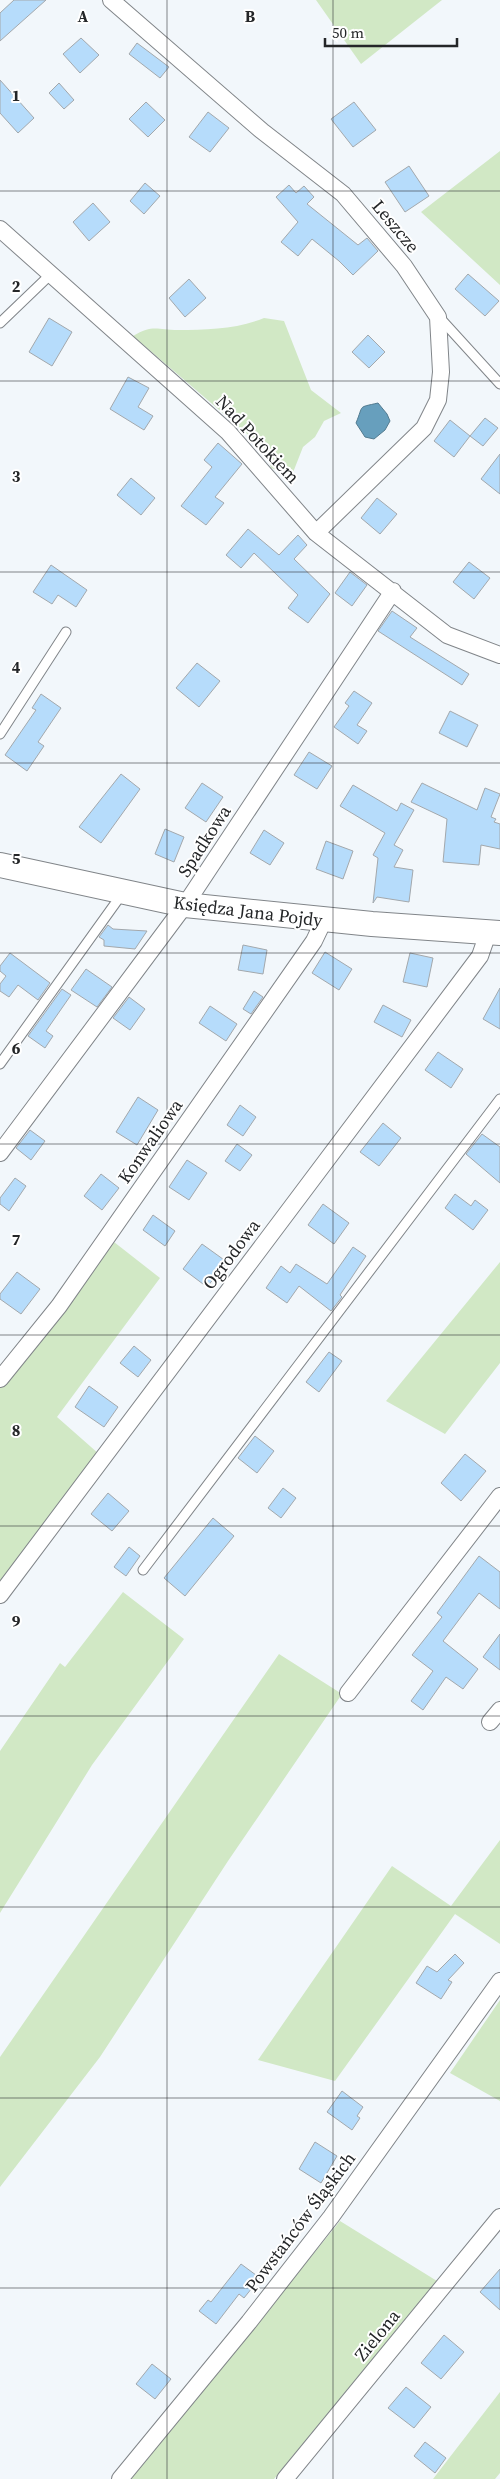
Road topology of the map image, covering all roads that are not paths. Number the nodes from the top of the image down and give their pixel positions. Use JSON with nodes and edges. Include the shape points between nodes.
{"nodes":[{"id":1,"x":111,"y":0,"type":"edge"},
{"id":2,"x":0,"y":229,"type":"edge"},
{"id":3,"x":51,"y":274,"type":"junction"},
{"id":4,"x":438,"y":317,"type":"junction"},
{"id":5,"x":0,"y":322,"type":"edge"},
{"id":6,"x":500,"y":384,"type":"edge"},
{"id":7,"x":316,"y":533,"type":"junction"},
{"id":8,"x":393,"y":591,"type":"junction"},
{"id":9,"x":66,"y":632,"type":"dead end"},
{"id":10,"x":500,"y":655,"type":"edge"},
{"id":11,"x":0,"y":734,"type":"edge"},
{"id":12,"x":0,"y":865,"type":"edge"},
{"id":13,"x":124,"y":892,"type":"junction"},
{"id":14,"x":186,"y":905,"type":"junction"},
{"id":15,"x":324,"y":920,"type":"junction"},
{"id":16,"x":494,"y":933,"type":"edge"},
{"id":17,"x":0,"y":1064,"type":"edge"},
{"id":18,"x":500,"y":1099,"type":"edge"},
{"id":19,"x":0,"y":1153,"type":"edge"},
{"id":20,"x":0,"y":1379,"type":"edge"},
{"id":21,"x":500,"y":1496,"type":"edge"},
{"id":22,"x":143,"y":1570,"type":"dead end"},
{"id":23,"x":0,"y":1595,"type":"edge"},
{"id":24,"x":348,"y":1693,"type":"dead end"},
{"id":25,"x":500,"y":1982,"type":"edge"},
{"id":26,"x":500,"y":2217,"type":"edge"},
{"id":27,"x":120,"y":2479,"type":"edge"},
{"id":28,"x":285,"y":2479,"type":"edge"}],
"edges":[{"from":1,"to":4,"type":"street","name":"Leszcze","via":[[262,132],[343,194],[404,266]]},
{"from":2,"to":3,"type":"street","name":"Nad Potokiem"},
{"from":3,"to":5,"type":"lane"},
{"from":3,"to":7,"type":"street","name":"Nad Potokiem","via":[[228,432]]},
{"from":4,"to":6,"type":"lane"},
{"from":4,"to":7,"type":"street","name":"Leszcze","via":[[442,372],[438,400],[424,428]]},
{"from":7,"to":8,"type":"street","name":"Nad Potokiem"},
{"from":8,"to":10,"type":"street","name":"Nad Potokiem","via":[[447,636]]},
{"from":8,"to":14,"type":"street","name":"Spadkowa"},
{"from":9,"to":11,"type":"lane"},
{"from":12,"to":13,"type":"street","name":"Księdza Jana Pojdy"},
{"from":13,"to":14,"type":"street","name":"Księdza Jana Pojdy"},
{"from":13,"to":17,"type":"lane"},
{"from":14,"to":15,"type":"street","name":"Księdza Jana Pojdy"},
{"from":14,"to":19,"type":"street","name":"Spadkowa"},
{"from":15,"to":16,"type":"street","name":"Księdza Jana Pojdy"},
{"from":15,"to":20,"type":"street","name":"Konwaliowa","via":[[314,941],[59,1306]]},
{"from":16,"to":23,"type":"street","name":"Ogrodowa","via":[[480,956]]},
{"from":18,"to":22,"type":"lane"},
{"from":21,"to":24,"type":"street"},
{"from":25,"to":27,"type":"street","name":"Powstańców Śląskich","via":[[331,2217]]},
{"from":26,"to":28,"type":"street","name":"Zielona"}]}
